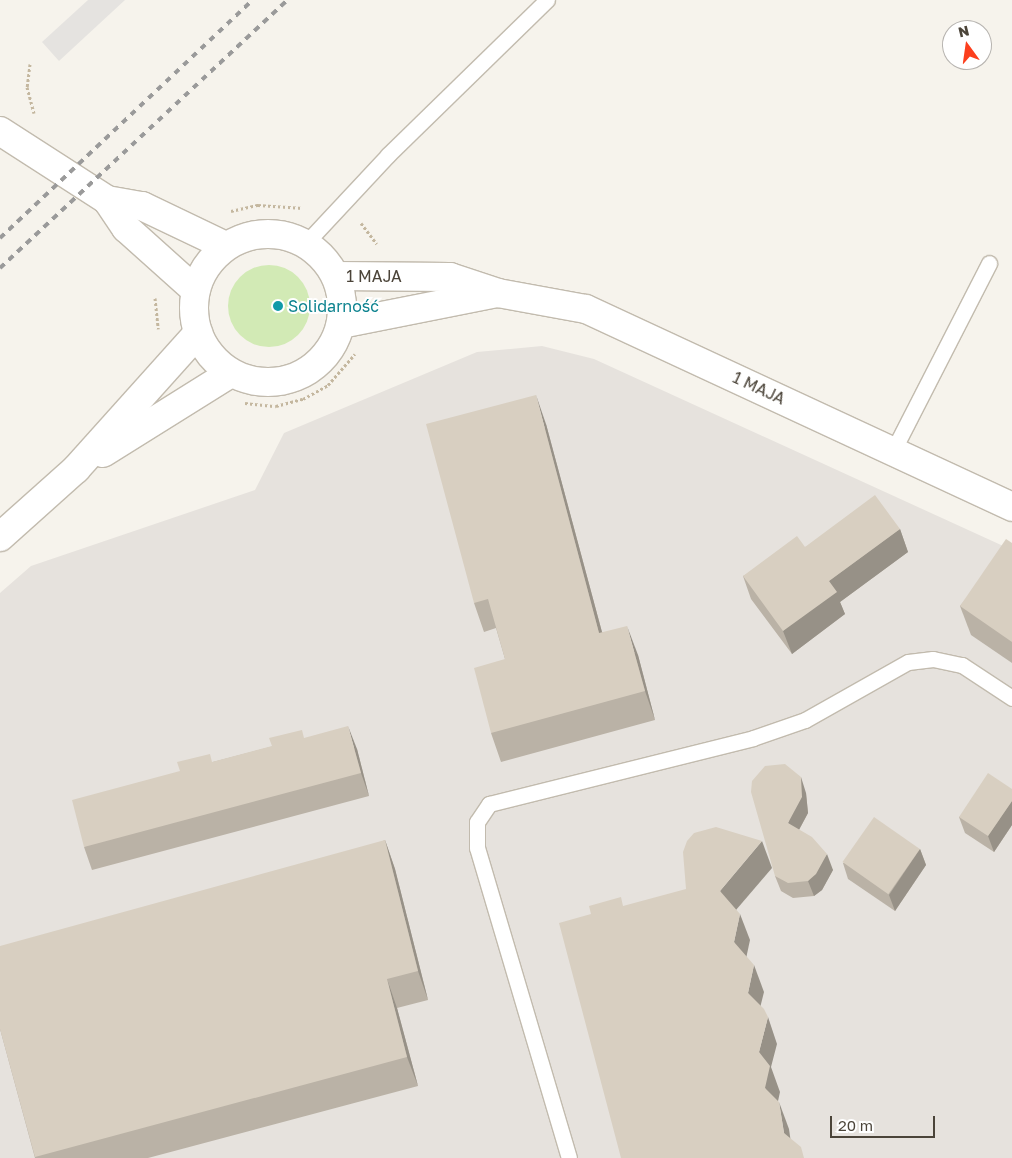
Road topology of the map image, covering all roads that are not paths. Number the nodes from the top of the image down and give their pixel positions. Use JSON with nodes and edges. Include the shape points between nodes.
{"nodes":[{"id":1,"x":547,"y":0,"type":"edge"},
{"id":2,"x":0,"y":131,"type":"edge"},
{"id":3,"x":107,"y":200,"type":"junction"},
{"id":4,"x":306,"y":243,"type":"junction"},
{"id":5,"x":226,"y":246,"type":"junction"},
{"id":6,"x":989,"y":263,"type":"dead end"},
{"id":7,"x":336,"y":276,"type":"junction"},
{"id":8,"x":196,"y":290,"type":"junction"},
{"id":9,"x":498,"y":293,"type":"junction"},
{"id":10,"x":341,"y":324,"type":"junction"},
{"id":11,"x":198,"y":333,"type":"junction"},
{"id":12,"x":231,"y":373,"type":"junction"},
{"id":13,"x":893,"y":451,"type":"junction"},
{"id":14,"x":76,"y":469,"type":"junction"},
{"id":15,"x":1012,"y":507,"type":"edge"},
{"id":16,"x":0,"y":537,"type":"edge"},
{"id":17,"x":1012,"y":698,"type":"edge"},
{"id":18,"x":568,"y":1158,"type":"edge"}],
"edges":[{"from":1,"to":4,"type":"lane","via":[[388,155]]},
{"from":2,"to":3,"type":"street"},
{"from":3,"to":5,"type":"street","via":[[142,206]]},
{"from":3,"to":8,"type":"street","via":[[126,228]]},
{"from":4,"to":5,"type":"street","via":[[278,234],[260,234],[242,237]]},
{"from":4,"to":7,"type":"street","via":[[327,260]]},
{"from":5,"to":8,"type":"street","via":[[212,258]]},
{"from":6,"to":13,"type":"lane"},
{"from":7,"to":9,"type":"street","name":"1 MAJA","via":[[450,276]]},
{"from":7,"to":10,"type":"street","via":[[343,300]]},
{"from":8,"to":11,"type":"street","via":[[194,312]]},
{"from":9,"to":10,"type":"street","name":"1 MAJA"},
{"from":9,"to":13,"type":"street","name":"1 MAJA","via":[[586,310]]},
{"from":10,"to":12,"type":"street","via":[[333,346],[318,364],[298,376],[276,382],[253,381]]},
{"from":11,"to":12,"type":"street","via":[[206,349]]},
{"from":11,"to":14,"type":"street"},
{"from":12,"to":14,"type":"street"},
{"from":13,"to":15,"type":"street","name":"1 MAJA"},
{"from":14,"to":16,"type":"street"},
{"from":17,"to":18,"type":"lane","via":[[962,665],[934,659],[908,662],[805,720],[753,738],[489,804],[477,822],[477,848]]}]}
